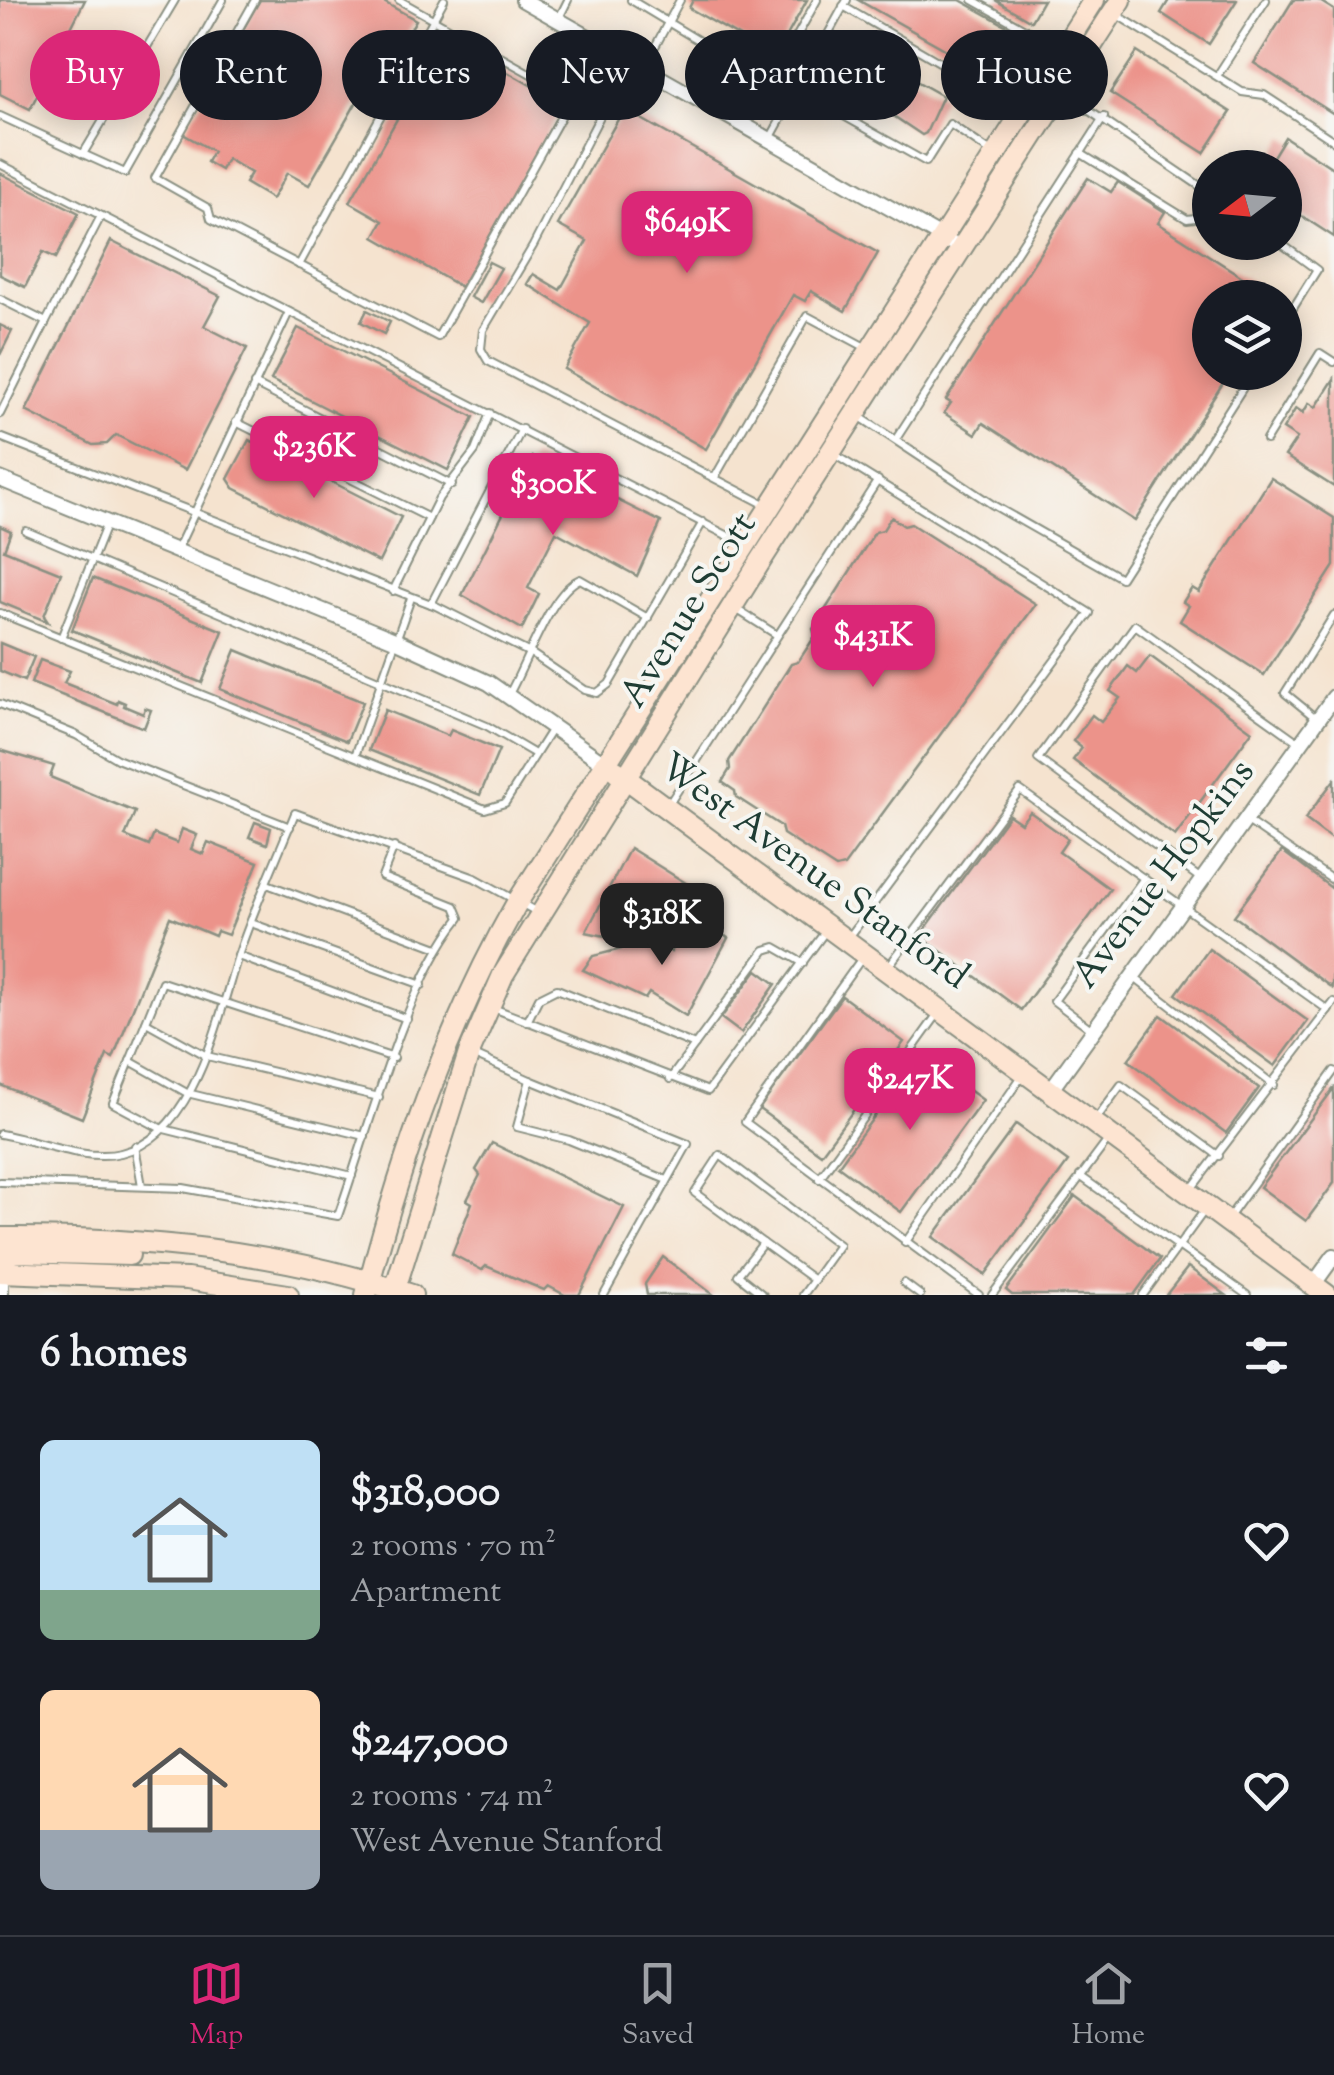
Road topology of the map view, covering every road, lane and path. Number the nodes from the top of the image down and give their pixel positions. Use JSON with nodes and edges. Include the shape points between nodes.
{"nodes":[{"id":1,"x":174,"y":0,"type":"edge"},
{"id":2,"x":223,"y":0,"type":"edge"},
{"id":3,"x":255,"y":0,"type":"edge"},
{"id":4,"x":399,"y":0,"type":"edge"},
{"id":5,"x":444,"y":0,"type":"edge"},
{"id":6,"x":523,"y":0,"type":"edge"},
{"id":7,"x":568,"y":0,"type":"edge"},
{"id":8,"x":631,"y":0,"type":"edge"},
{"id":9,"x":680,"y":0,"type":"edge"},
{"id":10,"x":817,"y":0,"type":"edge"},
{"id":11,"x":973,"y":0,"type":"edge"},
{"id":12,"x":1094,"y":0,"type":"edge"},
{"id":13,"x":1266,"y":0,"type":"edge"},
{"id":14,"x":845,"y":3,"type":"edge"},
{"id":15,"x":1117,"y":6,"type":"edge"},
{"id":16,"x":432,"y":19,"type":"junction"},
{"id":17,"x":558,"y":20,"type":"junction"},
{"id":18,"x":668,"y":22,"type":"junction"},
{"id":19,"x":576,"y":30,"type":"edge"},
{"id":20,"x":664,"y":30,"type":"edge"},
{"id":21,"x":830,"y":30,"type":"edge"},
{"id":22,"x":1026,"y":30,"type":"edge"},
{"id":23,"x":1075,"y":30,"type":"edge"},
{"id":24,"x":1102,"y":30,"type":"edge"},
{"id":25,"x":941,"y":61,"type":"edge"},
{"id":26,"x":526,"y":71,"type":"edge"},
{"id":27,"x":1217,"y":76,"type":"junction"},
{"id":28,"x":665,"y":80,"type":"edge"},
{"id":29,"x":0,"y":116,"type":"edge"},
{"id":30,"x":559,"y":120,"type":"edge"},
{"id":31,"x":597,"y":120,"type":"edge"},
{"id":32,"x":781,"y":120,"type":"edge"},
{"id":33,"x":851,"y":120,"type":"edge"},
{"id":34,"x":1019,"y":120,"type":"edge"},
{"id":35,"x":1047,"y":120,"type":"edge"},
{"id":36,"x":1102,"y":120,"type":"edge"},
{"id":37,"x":1108,"y":120,"type":"edge"},
{"id":38,"x":772,"y":137,"type":"junction"},
{"id":39,"x":1334,"y":140,"type":"edge"},
{"id":40,"x":1080,"y":153,"type":"junction"},
{"id":41,"x":83,"y":154,"type":"junction"},
{"id":42,"x":996,"y":155,"type":"junction"},
{"id":43,"x":0,"y":164,"type":"edge"},
{"id":44,"x":1192,"y":182,"type":"edge"},
{"id":45,"x":100,"y":216,"type":"junction"},
{"id":46,"x":1192,"y":218,"type":"edge"},
{"id":47,"x":943,"y":238,"type":"junction"},
{"id":48,"x":964,"y":250,"type":"junction"},
{"id":49,"x":1302,"y":259,"type":"edge"},
{"id":50,"x":298,"y":264,"type":"junction"},
{"id":51,"x":1302,"y":294,"type":"edge"},
{"id":52,"x":0,"y":299,"type":"edge"},
{"id":53,"x":289,"y":312,"type":"junction"},
{"id":54,"x":46,"y":322,"type":"junction"},
{"id":55,"x":870,"y":350,"type":"junction"},
{"id":56,"x":1334,"y":362,"type":"edge"},
{"id":57,"x":254,"y":384,"type":"junction"},
{"id":58,"x":1241,"y":390,"type":"edge"},
{"id":59,"x":490,"y":413,"type":"junction"},
{"id":60,"x":0,"y":414,"type":"edge"},
{"id":61,"x":856,"y":415,"type":"junction"},
{"id":62,"x":236,"y":422,"type":"junction"},
{"id":63,"x":522,"y":429,"type":"junction"},
{"id":64,"x":0,"y":437,"type":"edge"},
{"id":65,"x":896,"y":439,"type":"junction"},
{"id":66,"x":1266,"y":440,"type":"dead end"},
{"id":67,"x":832,"y":454,"type":"junction"},
{"id":68,"x":715,"y":477,"type":"junction"},
{"id":69,"x":0,"y":479,"type":"edge"},
{"id":70,"x":878,"y":480,"type":"junction"},
{"id":71,"x":452,"y":484,"type":"junction"},
{"id":72,"x":769,"y":506,"type":"junction"},
{"id":73,"x":193,"y":510,"type":"junction"},
{"id":74,"x":429,"y":518,"type":"junction"},
{"id":75,"x":788,"y":519,"type":"junction"},
{"id":76,"x":703,"y":522,"type":"junction"},
{"id":77,"x":107,"y":523,"type":"junction"},
{"id":78,"x":26,"y":531,"type":"dead end"},
{"id":79,"x":746,"y":545,"type":"junction"},
{"id":80,"x":177,"y":551,"type":"junction"},
{"id":81,"x":92,"y":558,"type":"junction"},
{"id":82,"x":393,"y":591,"type":"junction"},
{"id":83,"x":412,"y":598,"type":"junction"},
{"id":84,"x":431,"y":604,"type":"junction"},
{"id":85,"x":734,"y":608,"type":"junction"},
{"id":86,"x":0,"y":613,"type":"edge"},
{"id":87,"x":1334,"y":615,"type":"edge"},
{"id":88,"x":648,"y":618,"type":"junction"},
{"id":89,"x":777,"y":635,"type":"junction"},
{"id":90,"x":61,"y":638,"type":"junction"},
{"id":91,"x":398,"y":641,"type":"junction"},
{"id":92,"x":532,"y":654,"type":"junction"},
{"id":93,"x":383,"y":682,"type":"junction"},
{"id":94,"x":509,"y":694,"type":"junction"},
{"id":95,"x":1333,"y":701,"type":"edge"},
{"id":96,"x":0,"y":704,"type":"edge"},
{"id":97,"x":1319,"y":720,"type":"junction"},
{"id":98,"x":553,"y":726,"type":"junction"},
{"id":99,"x":1302,"y":745,"type":"junction"},
{"id":100,"x":535,"y":754,"type":"junction"},
{"id":101,"x":355,"y":756,"type":"junction"},
{"id":102,"x":604,"y":763,"type":"junction"},
{"id":103,"x":626,"y":779,"type":"junction"},
{"id":104,"x":666,"y":809,"type":"junction"},
{"id":105,"x":1246,"y":820,"type":"junction"},
{"id":106,"x":290,"y":827,"type":"junction"},
{"id":107,"x":394,"y":847,"type":"junction"},
{"id":108,"x":1145,"y":878,"type":"junction"},
{"id":109,"x":1202,"y":879,"type":"junction"},
{"id":110,"x":1334,"y":881,"type":"edge"},
{"id":111,"x":267,"y":884,"type":"junction"},
{"id":112,"x":518,"y":901,"type":"junction"},
{"id":113,"x":1183,"y":905,"type":"junction"},
{"id":114,"x":538,"y":913,"type":"junction"},
{"id":115,"x":251,"y":923,"type":"junction"},
{"id":116,"x":828,"y":928,"type":"junction"},
{"id":117,"x":846,"y":941,"type":"junction"},
{"id":118,"x":438,"y":948,"type":"junction"},
{"id":119,"x":865,"y":954,"type":"junction"},
{"id":120,"x":238,"y":956,"type":"junction"},
{"id":121,"x":802,"y":963,"type":"junction"},
{"id":122,"x":886,"y":970,"type":"junction"},
{"id":123,"x":1131,"y":975,"type":"junction"},
{"id":124,"x":422,"y":985,"type":"junction"},
{"id":125,"x":226,"y":1002,"type":"junction"},
{"id":126,"x":1334,"y":1002,"type":"edge"},
{"id":127,"x":489,"y":1006,"type":"junction"},
{"id":128,"x":940,"y":1010,"type":"junction"},
{"id":129,"x":1328,"y":1010,"type":"junction"},
{"id":130,"x":408,"y":1020,"type":"junction"},
{"id":131,"x":146,"y":1022,"type":"junction"},
{"id":132,"x":527,"y":1022,"type":"junction"},
{"id":133,"x":1091,"y":1030,"type":"junction"},
{"id":134,"x":694,"y":1045,"type":"junction"},
{"id":135,"x":469,"y":1053,"type":"junction"},
{"id":136,"x":207,"y":1056,"type":"junction"},
{"id":137,"x":394,"y":1058,"type":"junction"},
{"id":138,"x":130,"y":1060,"type":"junction"},
{"id":139,"x":1334,"y":1071,"type":"edge"},
{"id":140,"x":1025,"y":1072,"type":"junction"},
{"id":141,"x":670,"y":1079,"type":"junction"},
{"id":142,"x":530,"y":1080,"type":"junction"},
{"id":143,"x":1274,"y":1085,"type":"junction"},
{"id":144,"x":1050,"y":1091,"type":"junction"},
{"id":145,"x":187,"y":1093,"type":"junction"},
{"id":146,"x":379,"y":1097,"type":"junction"},
{"id":147,"x":1093,"y":1124,"type":"junction"},
{"id":148,"x":160,"y":1128,"type":"junction"},
{"id":149,"x":0,"y":1134,"type":"edge"},
{"id":150,"x":365,"y":1136,"type":"junction"},
{"id":151,"x":1111,"y":1137,"type":"junction"},
{"id":152,"x":135,"y":1146,"type":"junction"},
{"id":153,"x":1219,"y":1156,"type":"junction"},
{"id":154,"x":352,"y":1176,"type":"junction"},
{"id":155,"x":1080,"y":1176,"type":"junction"},
{"id":156,"x":819,"y":1179,"type":"junction"},
{"id":157,"x":667,"y":1180,"type":"junction"},
{"id":158,"x":0,"y":1182,"type":"edge"},
{"id":159,"x":142,"y":1186,"type":"junction"},
{"id":160,"x":1188,"y":1193,"type":"junction"},
{"id":161,"x":1208,"y":1206,"type":"junction"},
{"id":162,"x":1226,"y":1221,"type":"junction"},
{"id":163,"x":0,"y":1238,"type":"edge"},
{"id":164,"x":763,"y":1243,"type":"junction"},
{"id":165,"x":905,"y":1243,"type":"junction"},
{"id":166,"x":1179,"y":1245,"type":"junction"},
{"id":167,"x":195,"y":1246,"type":"junction"},
{"id":168,"x":1334,"y":1256,"type":"edge"},
{"id":169,"x":0,"y":1258,"type":"edge"},
{"id":170,"x":0,"y":1272,"type":"edge"},
{"id":171,"x":814,"y":1280,"type":"junction"},
{"id":172,"x":904,"y":1283,"type":"dead end"},
{"id":173,"x":186,"y":1287,"type":"edge"},
{"id":174,"x":367,"y":1288,"type":"edge"},
{"id":175,"x":1320,"y":1290,"type":"edge"},
{"id":176,"x":400,"y":1293,"type":"edge"},
{"id":177,"x":1,"y":1295,"type":"edge"},
{"id":178,"x":288,"y":1295,"type":"edge"},
{"id":179,"x":604,"y":1295,"type":"edge"},
{"id":180,"x":764,"y":1295,"type":"edge"},
{"id":181,"x":803,"y":1295,"type":"edge"},
{"id":182,"x":920,"y":1295,"type":"edge"},
{"id":183,"x":979,"y":1295,"type":"edge"},
{"id":184,"x":992,"y":1295,"type":"edge"},
{"id":185,"x":1143,"y":1295,"type":"edge"},
{"id":186,"x":1248,"y":1295,"type":"edge"}],
"edges":[{"from":1,"to":41,"type":"lane"},
{"from":2,"to":41,"type":"lane","via":[[125,172]]},
{"from":3,"to":50,"type":"lane","via":[[155,178],[208,208],[211,219]]},
{"from":4,"to":16,"type":"lane"},
{"from":5,"to":16,"type":"lane"},
{"from":6,"to":17,"type":"street"},
{"from":7,"to":17,"type":"lane"},
{"from":8,"to":18,"type":"lane"},
{"from":9,"to":18,"type":"lane"},
{"from":10,"to":18,"type":"lane","via":[[774,77],[759,77]]},
{"from":11,"to":22,"type":"lane"},
{"from":12,"to":23,"type":"main road","name":"Avenue Scott"},
{"from":13,"to":27,"type":"lane"},
{"from":14,"to":21,"type":"lane"},
{"from":14,"to":25,"type":"lane"},
{"from":15,"to":24,"type":"main road","name":"Avenue Scott"},
{"from":15,"to":27,"type":"lane"},
{"from":16,"to":26,"type":"lane"},
{"from":16,"to":50,"type":"lane"},
{"from":17,"to":19,"type":"street"},
{"from":18,"to":20,"type":"lane"},
{"from":27,"to":39,"type":"lane","via":[[1264,96]]},
{"from":28,"to":38,"type":"street"},
{"from":29,"to":41,"type":"lane"},
{"from":30,"to":50,"type":"lane","via":[[438,337]]},
{"from":31,"to":68,"type":"lane","via":[[483,330],[480,349],[488,361]]},
{"from":32,"to":38,"type":"lane"},
{"from":33,"to":42,"type":"lane","via":[[926,162],[950,124]]},
{"from":34,"to":42,"type":"main road","name":"Avenue Scott"},
{"from":35,"to":48,"type":"main road","name":"Avenue Scott"},
{"from":36,"to":40,"type":"lane"},
{"from":37,"to":44,"type":"lane"},
{"from":38,"to":47,"type":"street"},
{"from":40,"to":46,"type":"lane"},
{"from":40,"to":65,"type":"lane"},
{"from":42,"to":47,"type":"main road","name":"Avenue Scott"},
{"from":43,"to":45,"type":"lane"},
{"from":45,"to":53,"type":"lane"},
{"from":45,"to":54,"type":"lane"},
{"from":47,"to":48,"type":"street"},
{"from":47,"to":55,"type":"main road","name":"Avenue Scott"},
{"from":48,"to":61,"type":"main road","name":"Avenue Scott"},
{"from":49,"to":51,"type":"lane","via":[[1317,270]]},
{"from":52,"to":54,"type":"lane"},
{"from":53,"to":57,"type":"lane"},
{"from":53,"to":59,"type":"lane"},
{"from":54,"to":60,"type":"lane"},
{"from":55,"to":68,"type":"lane","via":[[807,316]]},
{"from":55,"to":72,"type":"main road","name":"Avenue Scott"},
{"from":56,"to":66,"type":"lane","via":[[1320,353]]},
{"from":57,"to":62,"type":"lane"},
{"from":57,"to":71,"type":"lane"},
{"from":58,"to":65,"type":"lane","via":[[1120,578]]},
{"from":59,"to":63,"type":"lane"},
{"from":59,"to":71,"type":"lane"},
{"from":61,"to":65,"type":"lane"},
{"from":61,"to":67,"type":"main road","name":"Avenue Scott"},
{"from":62,"to":73,"type":"lane"},
{"from":62,"to":74,"type":"lane"},
{"from":63,"to":76,"type":"lane"},
{"from":63,"to":84,"type":"lane"},
{"from":64,"to":73,"type":"lane"},
{"from":67,"to":70,"type":"lane"},
{"from":67,"to":75,"type":"main road","name":"Avenue Scott"},
{"from":68,"to":72,"type":"lane"},
{"from":69,"to":77,"type":"street","name":"West Avenue Stanford"},
{"from":70,"to":89,"type":"lane"},
{"from":70,"to":117,"type":"lane","via":[[1090,613]]},
{"from":71,"to":74,"type":"lane"},
{"from":72,"to":75,"type":"lane"},
{"from":72,"to":79,"type":"main road","name":"Avenue Scott"},
{"from":73,"to":80,"type":"lane"},
{"from":73,"to":82,"type":"lane"},
{"from":74,"to":82,"type":"lane"},
{"from":75,"to":85,"type":"main road","name":"Avenue Scott"},
{"from":76,"to":79,"type":"lane"},
{"from":76,"to":88,"type":"lane"},
{"from":77,"to":80,"type":"street","name":"West Avenue Stanford"},
{"from":77,"to":81,"type":"lane"},
{"from":78,"to":81,"type":"lane"},
{"from":79,"to":102,"type":"main road","name":"Avenue Scott"},
{"from":80,"to":91,"type":"street","name":"West Avenue Stanford"},
{"from":81,"to":90,"type":"lane"},
{"from":81,"to":93,"type":"lane"},
{"from":82,"to":83,"type":"lane"},
{"from":83,"to":84,"type":"lane"},
{"from":83,"to":91,"type":"lane"},
{"from":84,"to":92,"type":"lane"},
{"from":85,"to":89,"type":"lane"},
{"from":85,"to":103,"type":"main road","name":"Avenue Scott"},
{"from":86,"to":90,"type":"lane"},
{"from":87,"to":97,"type":"lane","via":[[1285,693]]},
{"from":88,"to":92,"type":"lane","via":[[598,693]]},
{"from":88,"to":92,"type":"lane","via":[[580,579],[569,584]]},
{"from":89,"to":104,"type":"lane"},
{"from":90,"to":101,"type":"lane"},
{"from":91,"to":93,"type":"lane"},
{"from":91,"to":94,"type":"street","name":"West Avenue Stanford"},
{"from":92,"to":94,"type":"lane"},
{"from":93,"to":100,"type":"lane"},
{"from":93,"to":101,"type":"lane"},
{"from":94,"to":98,"type":"street","name":"West Avenue Stanford"},
{"from":95,"to":97,"type":"street","name":"Avenue Hopkins"},
{"from":96,"to":106,"type":"lane"},
{"from":97,"to":99,"type":"street","name":"Avenue Hopkins"},
{"from":98,"to":100,"type":"lane"},
{"from":98,"to":102,"type":"street","name":"West Avenue Stanford"},
{"from":99,"to":105,"type":"street","name":"Avenue Hopkins"},
{"from":99,"to":109,"type":"lane","via":[[1135,624],[1038,759]]},
{"from":100,"to":101,"type":"lane","via":[[496,809]]},
{"from":102,"to":103,"type":"main road","name":"West Avenue Stanford"},
{"from":102,"to":112,"type":"main road","name":"Avenue Scott"},
{"from":103,"to":104,"type":"main road","name":"West Avenue Stanford"},
{"from":103,"to":114,"type":"main road","name":"Avenue Scott"},
{"from":104,"to":116,"type":"main road","name":"West Avenue Stanford"},
{"from":105,"to":109,"type":"street","name":"Avenue Hopkins"},
{"from":105,"to":110,"type":"lane"},
{"from":106,"to":107,"type":"lane","via":[[296,814]]},
{"from":106,"to":111,"type":"lane"},
{"from":107,"to":112,"type":"lane"},
{"from":107,"to":118,"type":"lane","via":[[386,882],[460,912]]},
{"from":108,"to":113,"type":"lane"},
{"from":108,"to":122,"type":"lane","via":[[1020,790]]},
{"from":108,"to":133,"type":"lane","via":[[1054,1002]]},
{"from":109,"to":113,"type":"street","name":"Avenue Hopkins"},
{"from":111,"to":115,"type":"lane"},
{"from":111,"to":118,"type":"lane"},
{"from":112,"to":114,"type":"lane"},
{"from":112,"to":174,"type":"main road","name":"Avenue Scott","via":[[442,1049]]},
{"from":113,"to":123,"type":"street","name":"Avenue Hopkins"},
{"from":113,"to":129,"type":"lane"},
{"from":114,"to":127,"type":"main road","name":"Avenue Scott"},
{"from":115,"to":120,"type":"lane"},
{"from":115,"to":124,"type":"lane"},
{"from":116,"to":117,"type":"main road","name":"West Avenue Stanford"},
{"from":116,"to":121,"type":"lane"},
{"from":117,"to":119,"type":"main road","name":"West Avenue Stanford"},
{"from":118,"to":124,"type":"lane"},
{"from":119,"to":122,"type":"main road","name":"West Avenue Stanford"},
{"from":119,"to":156,"type":"lane","via":[[745,1122]]},
{"from":120,"to":125,"type":"lane"},
{"from":120,"to":130,"type":"lane"},
{"from":121,"to":134,"type":"lane","via":[[775,948],[765,950]]},
{"from":121,"to":141,"type":"lane","via":[[708,1091]]},
{"from":122,"to":128,"type":"main road","name":"West Avenue Stanford"},
{"from":123,"to":133,"type":"street","name":"Avenue Hopkins"},
{"from":123,"to":143,"type":"lane"},
{"from":124,"to":130,"type":"lane"},
{"from":125,"to":131,"type":"lane","via":[[162,982]]},
{"from":125,"to":136,"type":"lane"},
{"from":125,"to":137,"type":"lane"},
{"from":126,"to":129,"type":"lane"},
{"from":127,"to":132,"type":"lane"},
{"from":127,"to":135,"type":"main road","name":"Avenue Scott"},
{"from":128,"to":140,"type":"main road","name":"West Avenue Stanford"},
{"from":128,"to":156,"type":"lane"},
{"from":129,"to":143,"type":"lane"},
{"from":130,"to":137,"type":"lane"},
{"from":131,"to":136,"type":"lane"},
{"from":131,"to":138,"type":"lane"},
{"from":132,"to":134,"type":"lane","via":[[539,998],[557,989]]},
{"from":132,"to":141,"type":"lane"},
{"from":133,"to":144,"type":"street","name":"Avenue Hopkins"},
{"from":134,"to":141,"type":"lane"},
{"from":135,"to":142,"type":"lane"},
{"from":135,"to":176,"type":"main road","name":"Avenue Scott"},
{"from":136,"to":145,"type":"lane"},
{"from":136,"to":146,"type":"lane"},
{"from":137,"to":146,"type":"lane"},
{"from":138,"to":145,"type":"lane"},
{"from":138,"to":148,"type":"lane","via":[[112,1104]]},
{"from":139,"to":162,"type":"lane"},
{"from":140,"to":144,"type":"main road","name":"West Avenue Stanford"},
{"from":140,"to":165,"type":"lane"},
{"from":142,"to":157,"type":"lane","via":[[517,1127],[569,1140]]},
{"from":142,"to":157,"type":"lane","via":[[688,1144]]},
{"from":143,"to":153,"type":"lane"},
{"from":144,"to":147,"type":"main road","name":"West Avenue Stanford"},
{"from":145,"to":148,"type":"lane"},
{"from":145,"to":150,"type":"lane"},
{"from":146,"to":150,"type":"lane"},
{"from":147,"to":151,"type":"main road","name":"West Avenue Stanford"},
{"from":147,"to":153,"type":"lane","via":[[1121,1084]]},
{"from":148,"to":152,"type":"lane"},
{"from":148,"to":154,"type":"lane"},
{"from":149,"to":152,"type":"lane","via":[[86,1153],[121,1154]]},
{"from":150,"to":154,"type":"lane"},
{"from":151,"to":155,"type":"lane"},
{"from":151,"to":160,"type":"main road","name":"West Avenue Stanford"},
{"from":152,"to":159,"type":"lane"},
{"from":153,"to":160,"type":"lane"},
{"from":154,"to":159,"type":"lane","via":[[338,1216]]},
{"from":155,"to":166,"type":"lane"},
{"from":155,"to":184,"type":"lane"},
{"from":156,"to":165,"type":"lane"},
{"from":157,"to":179,"type":"lane"},
{"from":158,"to":159,"type":"lane"},
{"from":160,"to":161,"type":"main road","name":"West Avenue Stanford"},
{"from":161,"to":162,"type":"main road","name":"West Avenue Stanford"},
{"from":161,"to":166,"type":"lane"},
{"from":162,"to":175,"type":"main road","name":"West Avenue Stanford"},
{"from":163,"to":167,"type":"main road"},
{"from":164,"to":171,"type":"lane"},
{"from":164,"to":171,"type":"lane","via":[[695,1193],[720,1155],[839,1246]]},
{"from":164,"to":180,"type":"lane","via":[[738,1276]]},
{"from":165,"to":183,"type":"lane"},
{"from":166,"to":185,"type":"lane"},
{"from":166,"to":186,"type":"lane"},
{"from":167,"to":169,"type":"main road","via":[[149,1256],[16,1252]]},
{"from":167,"to":174,"type":"main road"},
{"from":168,"to":175,"type":"street"},
{"from":170,"to":173,"type":"main road"},
{"from":170,"to":177,"type":"street"},
{"from":171,"to":181,"type":"lane"},
{"from":172,"to":182,"type":"lane"},
{"from":173,"to":178,"type":"main road"},
{"from":174,"to":176,"type":"main road"}]}
